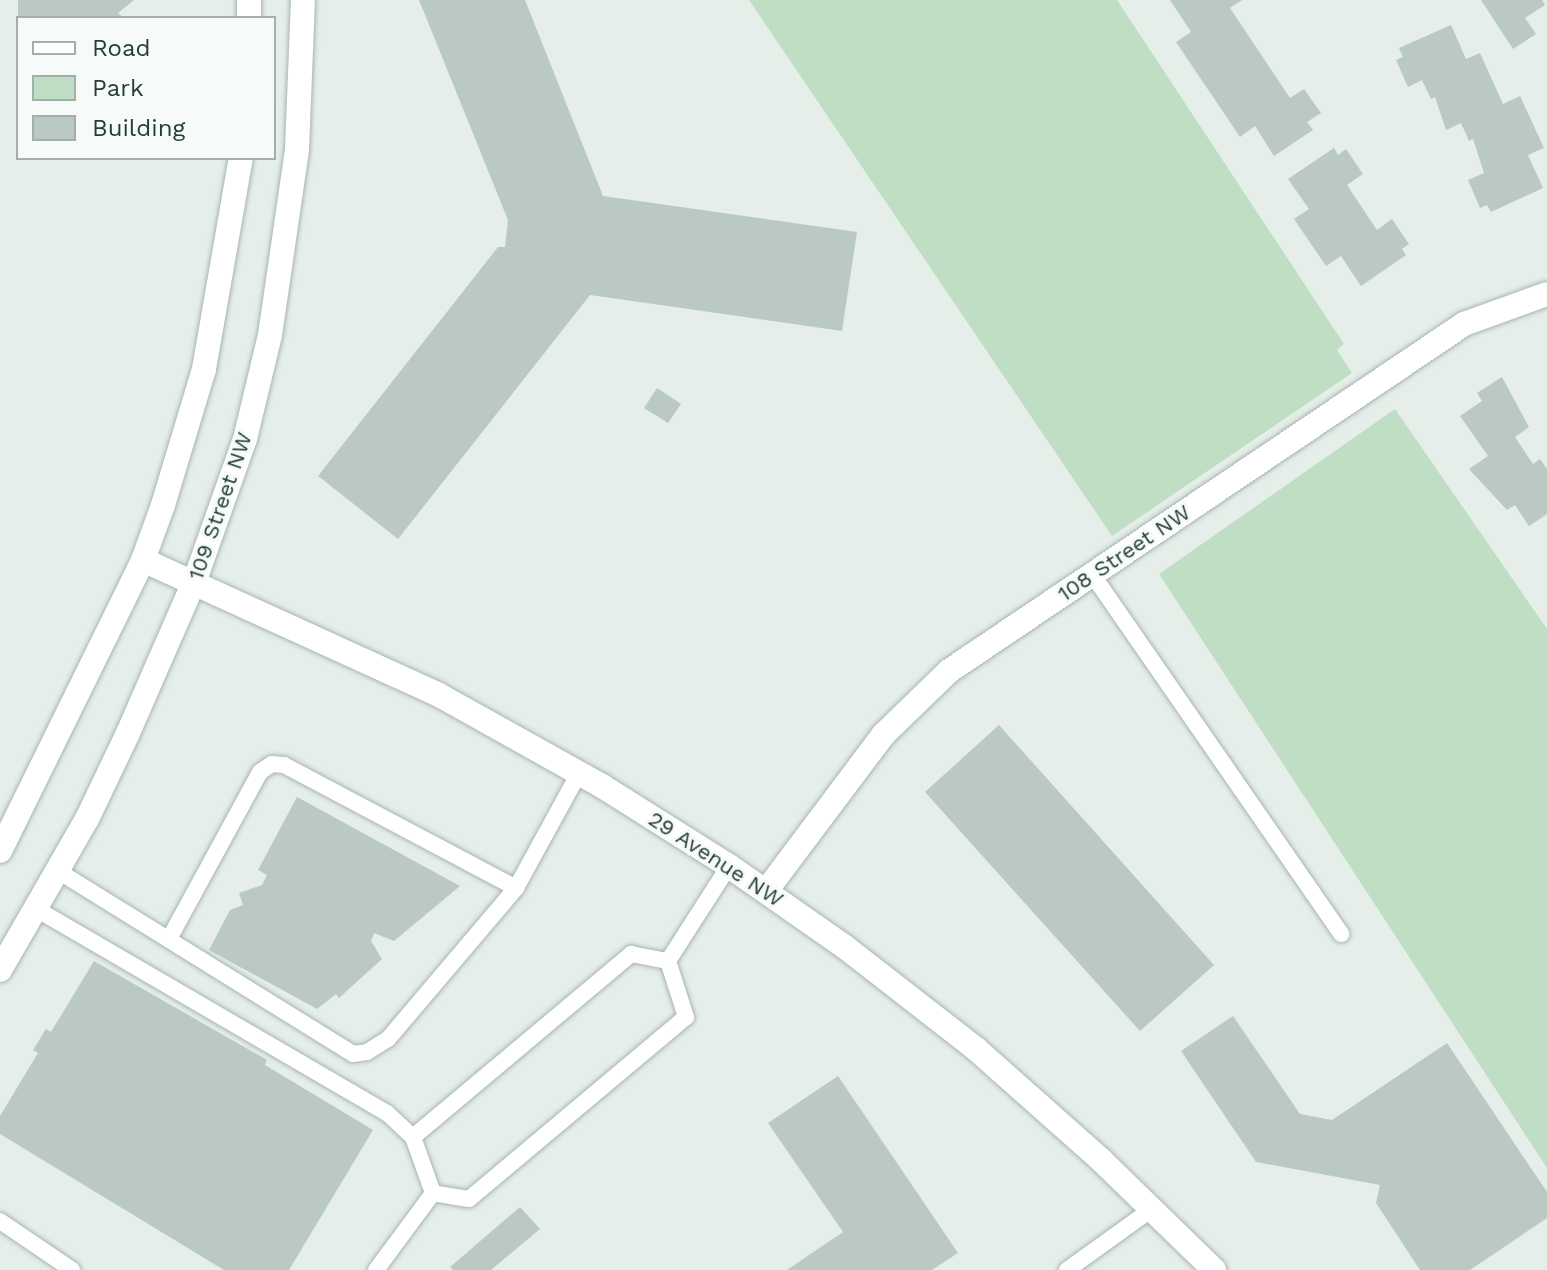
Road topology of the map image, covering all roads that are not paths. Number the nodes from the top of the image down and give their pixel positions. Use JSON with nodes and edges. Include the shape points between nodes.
{"nodes":[{"id":1,"x":303,"y":0,"type":"edge"},
{"id":2,"x":241,"y":160,"type":"edge"},
{"id":3,"x":1547,"y":294,"type":"edge"},
{"id":4,"x":143,"y":560,"type":"junction"},
{"id":5,"x":1092,"y":574,"type":"junction"},
{"id":6,"x":195,"y":580,"type":"junction"},
{"id":7,"x":579,"y":773,"type":"junction"},
{"id":8,"x":0,"y":851,"type":"edge"},
{"id":9,"x":729,"y":866,"type":"junction"},
{"id":10,"x":58,"y":871,"type":"junction"},
{"id":11,"x":516,"y":888,"type":"junction"},
{"id":12,"x":766,"y":891,"type":"junction"},
{"id":13,"x":38,"y":910,"type":"junction"},
{"id":14,"x":1341,"y":934,"type":"dead end"},
{"id":15,"x":169,"y":939,"type":"junction"},
{"id":16,"x":668,"y":961,"type":"junction"},
{"id":17,"x":0,"y":970,"type":"edge"},
{"id":18,"x":413,"y":1137,"type":"junction"},
{"id":19,"x":433,"y":1193,"type":"junction"},
{"id":20,"x":1152,"y":1209,"type":"junction"},
{"id":21,"x":0,"y":1221,"type":"edge"},
{"id":22,"x":72,"y":1270,"type":"edge"},
{"id":23,"x":376,"y":1270,"type":"edge"},
{"id":24,"x":1067,"y":1270,"type":"edge"},
{"id":25,"x":1214,"y":1270,"type":"edge"}],
"edges":[{"from":1,"to":6,"type":"street","name":"109 Street NW","via":[[297,149],[270,335],[245,439]]},
{"from":2,"to":4,"type":"street","via":[[204,369]]},
{"from":3,"to":5,"type":"street","name":"108 Street NW","via":[[1464,324]]},
{"from":4,"to":6,"type":"street","name":"29 Avenue NW"},
{"from":4,"to":8,"type":"street"},
{"from":5,"to":12,"type":"street","name":"108 Street NW","via":[[926,690],[861,762]]},
{"from":5,"to":14,"type":"lane"},
{"from":6,"to":7,"type":"street","name":"29 Avenue NW","via":[[439,695]]},
{"from":6,"to":10,"type":"street","name":"109 Street NW","via":[[122,747]]},
{"from":7,"to":9,"type":"street","name":"29 Avenue NW"},
{"from":7,"to":11,"type":"lane"},
{"from":9,"to":12,"type":"street","name":"29 Avenue NW"},
{"from":9,"to":16,"type":"lane"},
{"from":10,"to":13,"type":"street","name":"109 Street NW"},
{"from":10,"to":15,"type":"lane"},
{"from":11,"to":15,"type":"lane","via":[[388,1039],[367,1052],[353,1054]]},
{"from":11,"to":15,"type":"lane","via":[[284,765],[272,764],[260,772]]},
{"from":12,"to":20,"type":"street","name":"29 Avenue NW","via":[[976,1049]]},
{"from":13,"to":17,"type":"street","name":"109 Street NW"},
{"from":13,"to":18,"type":"lane","via":[[387,1113]]},
{"from":16,"to":18,"type":"lane","via":[[631,954]]},
{"from":16,"to":19,"type":"lane","via":[[686,1017],[469,1199]]},
{"from":18,"to":19,"type":"lane"},
{"from":19,"to":23,"type":"lane"},
{"from":20,"to":24,"type":"lane"},
{"from":20,"to":25,"type":"street","name":"29 Avenue NW"},
{"from":21,"to":22,"type":"lane"}]}
